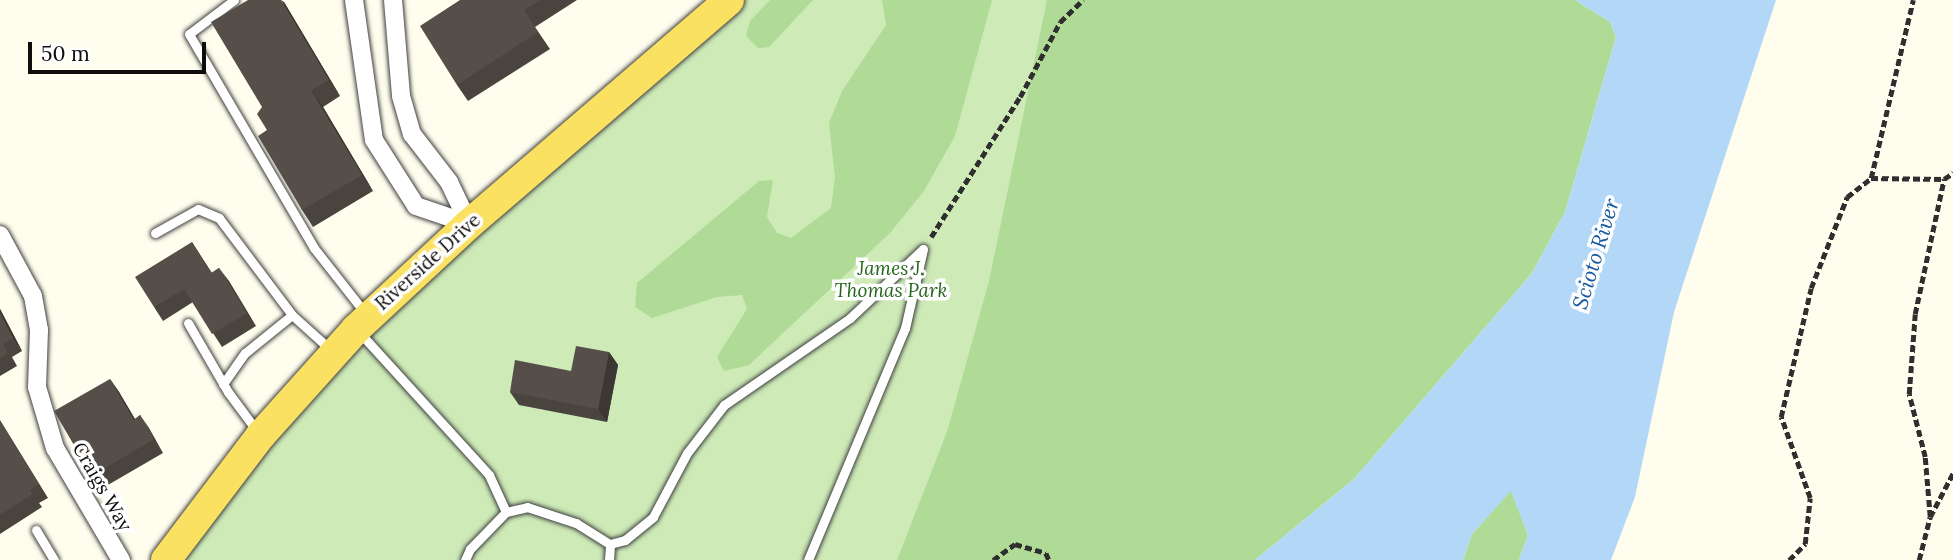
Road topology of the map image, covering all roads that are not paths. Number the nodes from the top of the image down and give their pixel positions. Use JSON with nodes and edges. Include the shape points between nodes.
{"nodes":[{"id":1,"x":234,"y":0,"type":"edge"},
{"id":2,"x":354,"y":0,"type":"edge"},
{"id":3,"x":393,"y":0,"type":"edge"},
{"id":4,"x":720,"y":4,"type":"edge"},
{"id":5,"x":469,"y":224,"type":"junction"},
{"id":6,"x":155,"y":233,"type":"dead end"},
{"id":7,"x":0,"y":235,"type":"edge"},
{"id":8,"x":292,"y":315,"type":"junction"},
{"id":9,"x":188,"y":323,"type":"dead end"},
{"id":10,"x":362,"y":323,"type":"junction"},
{"id":11,"x":333,"y":352,"type":"junction"},
{"id":12,"x":223,"y":384,"type":"junction"},
{"id":13,"x":261,"y":435,"type":"junction"},
{"id":14,"x":506,"y":512,"type":"junction"},
{"id":15,"x":36,"y":530,"type":"dead end"},
{"id":16,"x":610,"y":544,"type":"junction"},
{"id":17,"x":54,"y":560,"type":"edge"},
{"id":18,"x":121,"y":560,"type":"edge"},
{"id":19,"x":166,"y":560,"type":"edge"},
{"id":20,"x":465,"y":560,"type":"edge"},
{"id":21,"x":609,"y":560,"type":"edge"},
{"id":22,"x":808,"y":560,"type":"edge"}],
"edges":[{"from":1,"to":10,"type":"lane","via":[[189,34]]},
{"from":2,"to":5,"type":"street","via":[[374,140],[416,206]]},
{"from":3,"to":5,"type":"street","via":[[401,96],[412,134],[449,182]]},
{"from":4,"to":5,"type":"main road","name":"Riverside Drive"},
{"from":5,"to":10,"type":"main road","name":"Riverside Drive"},
{"from":6,"to":8,"type":"lane","via":[[198,209],[219,218]]},
{"from":7,"to":18,"type":"street","name":"Craigs Way","via":[[33,296],[39,330],[37,387],[55,448]]},
{"from":8,"to":11,"type":"lane"},
{"from":8,"to":12,"type":"lane","via":[[245,353]]},
{"from":9,"to":12,"type":"lane"},
{"from":10,"to":11,"type":"main road","name":"Riverside Drive"},
{"from":10,"to":14,"type":"lane","via":[[489,475]]},
{"from":11,"to":13,"type":"main road","name":"Riverside Drive"},
{"from":12,"to":13,"type":"lane"},
{"from":13,"to":19,"type":"main road","name":"Riverside Drive"},
{"from":14,"to":16,"type":"lane","via":[[527,507],[547,512]]},
{"from":14,"to":20,"type":"lane"},
{"from":15,"to":17,"type":"lane"},
{"from":16,"to":21,"type":"lane"},
{"from":16,"to":22,"type":"lane","via":[[625,540],[653,517],[687,453],[724,405],[850,318],[923,249],[905,328]]}]}
